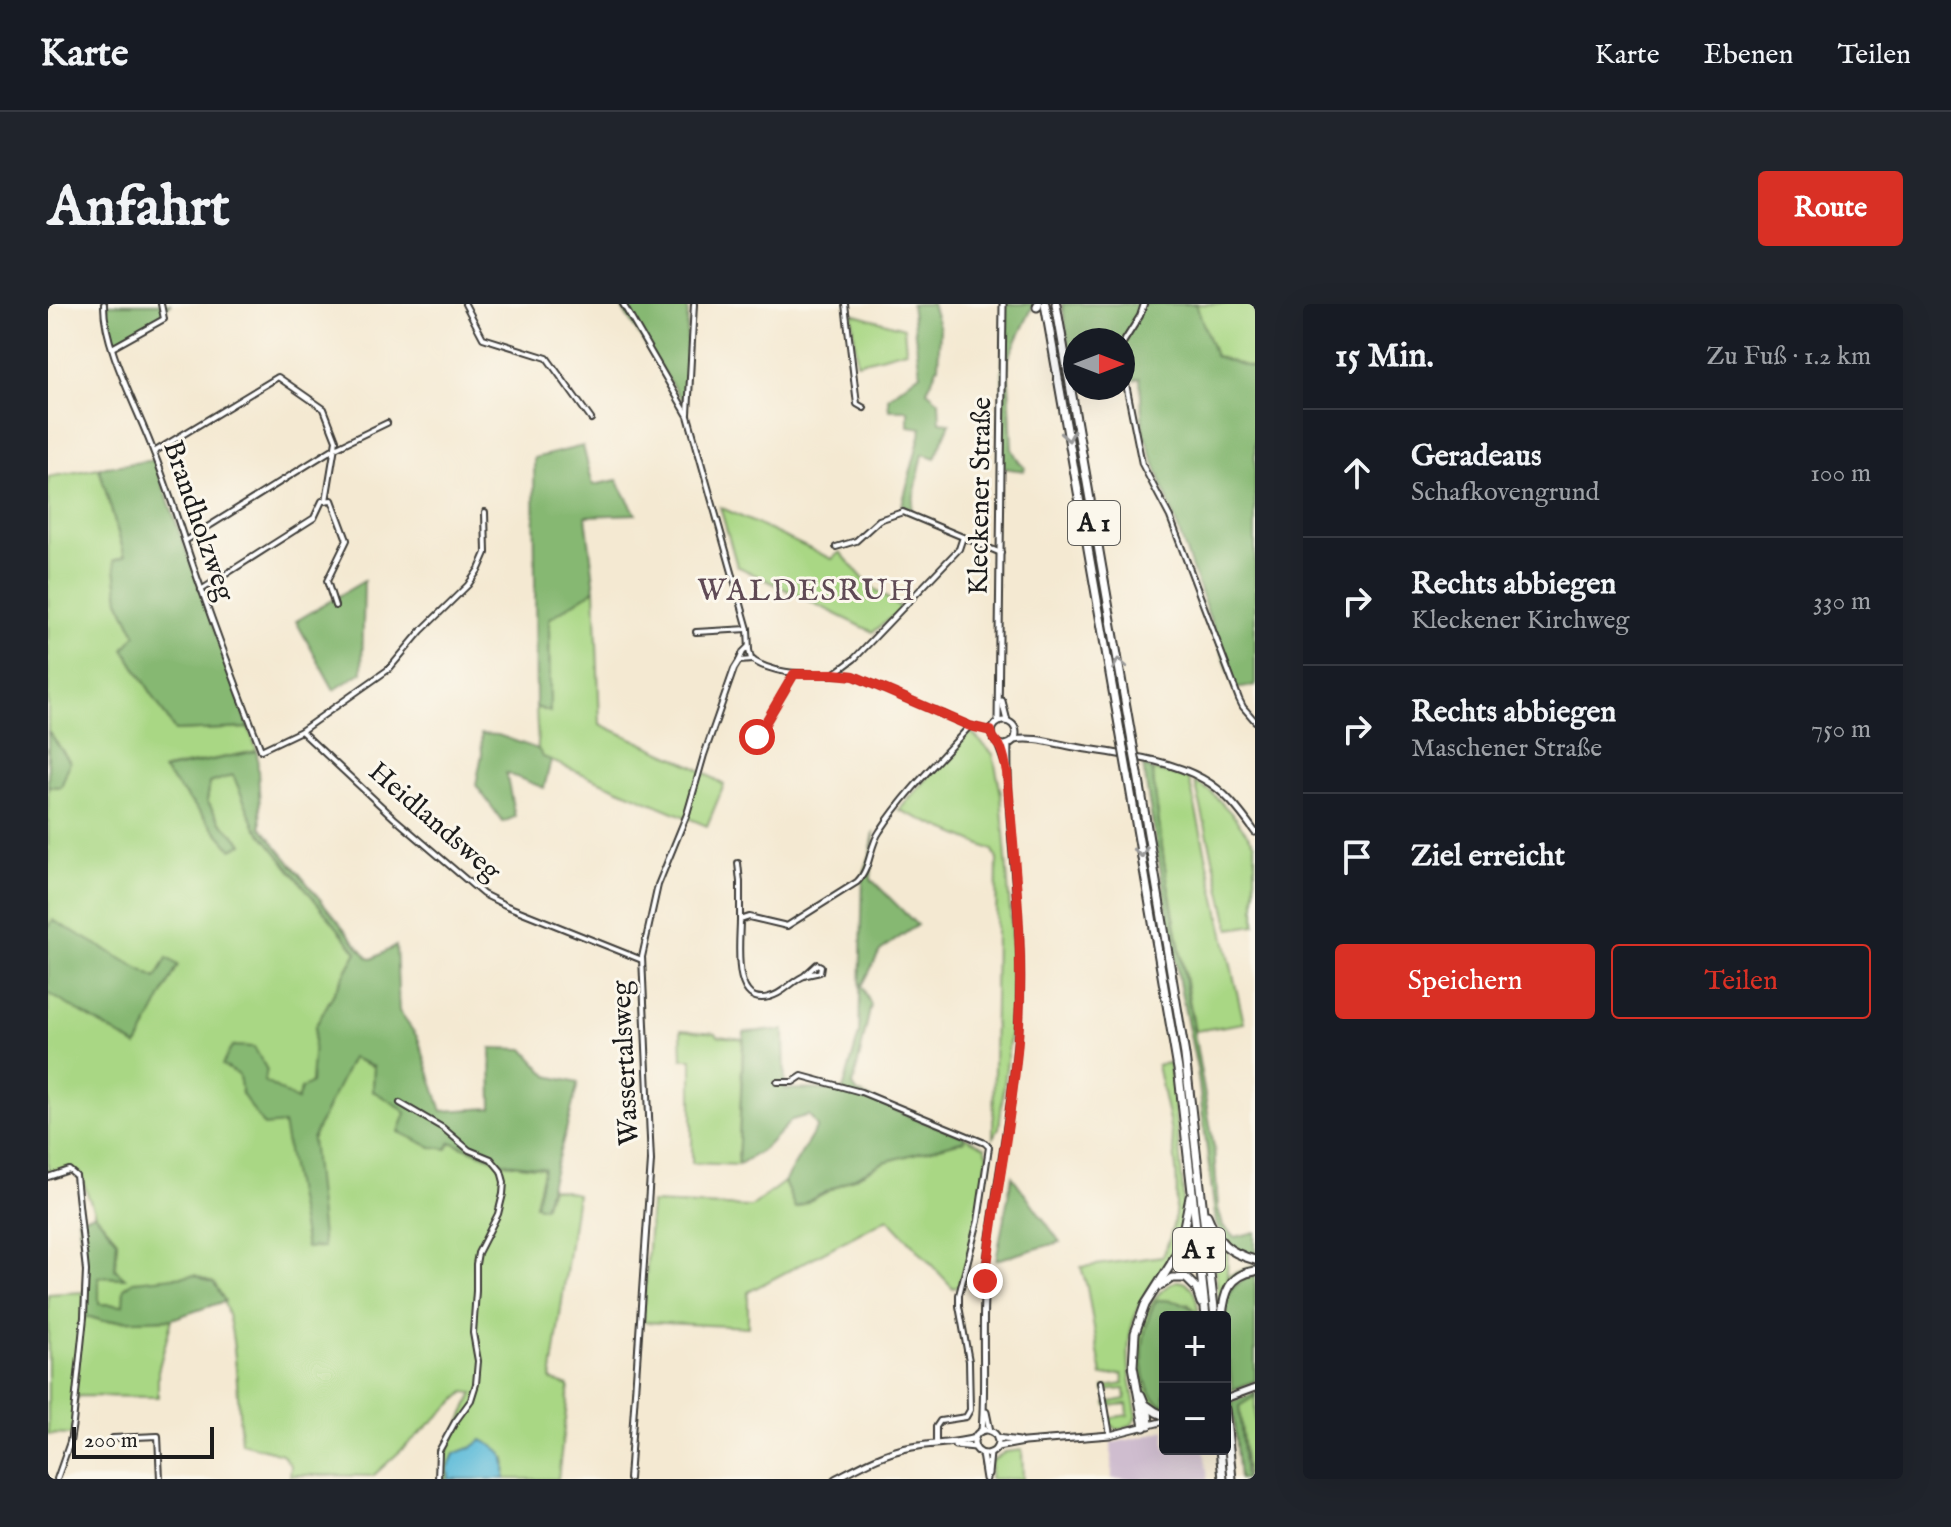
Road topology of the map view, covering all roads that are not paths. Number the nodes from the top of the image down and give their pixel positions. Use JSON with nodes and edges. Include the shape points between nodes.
{"nodes":[{"id":1,"x":104,"y":304,"type":"edge"},
{"id":2,"x":161,"y":304,"type":"edge"},
{"id":3,"x":465,"y":304,"type":"edge"},
{"id":4,"x":623,"y":304,"type":"edge"},
{"id":5,"x":694,"y":304,"type":"edge"},
{"id":6,"x":845,"y":304,"type":"edge"},
{"id":7,"x":1003,"y":304,"type":"edge"},
{"id":8,"x":1056,"y":304,"type":"edge"},
{"id":9,"x":1144,"y":304,"type":"edge"},
{"id":10,"x":1040,"y":305,"type":"edge"},
{"id":11,"x":1132,"y":328,"type":"edge"},
{"id":12,"x":112,"y":348,"type":"junction"},
{"id":13,"x":1129,"y":400,"type":"edge"},
{"id":14,"x":864,"y":408,"type":"dead end"},
{"id":15,"x":688,"y":416,"type":"junction"},
{"id":16,"x":591,"y":419,"type":"dead end"},
{"id":17,"x":387,"y":423,"type":"dead end"},
{"id":18,"x":333,"y":449,"type":"junction"},
{"id":19,"x":154,"y":452,"type":"junction"},
{"id":20,"x":1070,"y":485,"type":"dead end"},
{"id":21,"x":326,"y":501,"type":"junction"},
{"id":22,"x":1080,"y":509,"type":"junction"},
{"id":23,"x":485,"y":512,"type":"dead end"},
{"id":24,"x":963,"y":537,"type":"junction"},
{"id":25,"x":185,"y":541,"type":"junction"},
{"id":26,"x":836,"y":547,"type":"dead end"},
{"id":27,"x":1001,"y":553,"type":"junction"},
{"id":28,"x":201,"y":590,"type":"junction"},
{"id":29,"x":335,"y":606,"type":"dead end"},
{"id":30,"x":748,"y":629,"type":"junction"},
{"id":31,"x":696,"y":632,"type":"dead end"},
{"id":32,"x":748,"y":647,"type":"junction"},
{"id":33,"x":753,"y":660,"type":"junction"},
{"id":34,"x":739,"y":661,"type":"junction"},
{"id":35,"x":794,"y":674,"type":"junction"},
{"id":36,"x":834,"y":674,"type":"junction"},
{"id":37,"x":999,"y":689,"type":"junction"},
{"id":38,"x":998,"y":721,"type":"junction"},
{"id":39,"x":1007,"y":721,"type":"junction"},
{"id":40,"x":1255,"y":721,"type":"edge"},
{"id":41,"x":970,"y":726,"type":"junction"},
{"id":42,"x":301,"y":731,"type":"junction"},
{"id":43,"x":991,"y":731,"type":"junction"},
{"id":44,"x":1016,"y":732,"type":"junction"},
{"id":45,"x":757,"y":737,"type":"dead end"},
{"id":46,"x":1035,"y":740,"type":"junction"},
{"id":47,"x":1011,"y":742,"type":"junction"},
{"id":48,"x":998,"y":744,"type":"junction"},
{"id":49,"x":1007,"y":772,"type":"junction"},
{"id":50,"x":1255,"y":832,"type":"edge"},
{"id":51,"x":738,"y":863,"type":"dead end"},
{"id":52,"x":740,"y":920,"type":"junction"},
{"id":53,"x":642,"y":960,"type":"junction"},
{"id":54,"x":804,"y":976,"type":"dead end"},
{"id":55,"x":777,"y":1082,"type":"dead end"},
{"id":56,"x":400,"y":1103,"type":"dead end"},
{"id":57,"x":48,"y":1177,"type":"edge"},
{"id":58,"x":1192,"y":1183,"type":"junction"},
{"id":59,"x":1203,"y":1202,"type":"junction"},
{"id":60,"x":1255,"y":1260,"type":"edge"},
{"id":61,"x":1255,"y":1271,"type":"edge"},
{"id":62,"x":1155,"y":1289,"type":"junction"},
{"id":63,"x":1204,"y":1311,"type":"edge"},
{"id":64,"x":1205,"y":1311,"type":"edge"},
{"id":65,"x":1214,"y":1311,"type":"edge"},
{"id":66,"x":1223,"y":1311,"type":"edge"},
{"id":67,"x":1101,"y":1382,"type":"dead end"},
{"id":68,"x":1255,"y":1388,"type":"edge"},
{"id":69,"x":1138,"y":1390,"type":"junction"},
{"id":70,"x":1231,"y":1397,"type":"edge"},
{"id":71,"x":984,"y":1403,"type":"junction"},
{"id":72,"x":1146,"y":1405,"type":"junction"},
{"id":73,"x":1159,"y":1414,"type":"edge"},
{"id":74,"x":1159,"y":1421,"type":"edge"},
{"id":75,"x":1147,"y":1426,"type":"junction"},
{"id":76,"x":982,"y":1431,"type":"junction"},
{"id":77,"x":990,"y":1431,"type":"junction"},
{"id":78,"x":1110,"y":1435,"type":"junction"},
{"id":79,"x":113,"y":1438,"type":"dead end"},
{"id":80,"x":975,"y":1438,"type":"junction"},
{"id":81,"x":997,"y":1438,"type":"junction"},
{"id":82,"x":1024,"y":1442,"type":"junction"},
{"id":83,"x":936,"y":1444,"type":"junction"},
{"id":84,"x":946,"y":1444,"type":"junction"},
{"id":85,"x":975,"y":1447,"type":"junction"},
{"id":86,"x":997,"y":1447,"type":"junction"},
{"id":87,"x":981,"y":1453,"type":"junction"},
{"id":88,"x":990,"y":1453,"type":"junction"},
{"id":89,"x":1221,"y":1455,"type":"edge"},
{"id":90,"x":1230,"y":1455,"type":"edge"},
{"id":91,"x":57,"y":1479,"type":"edge"},
{"id":92,"x":160,"y":1479,"type":"edge"},
{"id":93,"x":438,"y":1479,"type":"edge"},
{"id":94,"x":629,"y":1479,"type":"edge"},
{"id":95,"x":835,"y":1479,"type":"edge"},
{"id":96,"x":987,"y":1479,"type":"edge"},
{"id":97,"x":1223,"y":1479,"type":"edge"},
{"id":98,"x":1232,"y":1479,"type":"edge"}],
"edges":[{"from":1,"to":12,"type":"street","name":"Brandholzweg"},
{"from":2,"to":12,"type":"street","via":[[164,319]]},
{"from":3,"to":16,"type":"street","via":[[483,338],[547,358]]},
{"from":4,"to":15,"type":"street"},
{"from":5,"to":15,"type":"street"},
{"from":6,"to":14,"type":"street","via":[[857,404]]},
{"from":7,"to":27,"type":"street","name":"Kleckener Straße"},
{"from":59,"to":8,"type":"highway","number":"A 1","one_way":true,"bridge":true,"via":[[1185,1055]]},
{"from":9,"to":11,"type":"street"},
{"from":10,"to":22,"type":"highway","number":"A 1","one_way":true},
{"from":12,"to":19,"type":"street","name":"Brandholzweg"},
{"from":13,"to":40,"type":"street","via":[[1142,464],[1170,517],[1239,699]]},
{"from":15,"to":30,"type":"street"},
{"from":17,"to":18,"type":"street"},
{"from":18,"to":19,"type":"street","via":[[336,440],[324,409],[278,377]]},
{"from":18,"to":21,"type":"street"},
{"from":18,"to":25,"type":"street"},
{"from":19,"to":25,"type":"street","name":"Brandholzweg"},
{"from":20,"to":22,"type":"highway"},
{"from":21,"to":28,"type":"street","via":[[314,518]]},
{"from":21,"to":29,"type":"street","via":[[332,500],[347,540],[327,581]]},
{"from":22,"to":58,"type":"highway","number":"A 1","one_way":true,"bridge":true,"via":[[1179,1075]]},
{"from":23,"to":42,"type":"street","via":[[486,553],[468,585],[389,669]]},
{"from":24,"to":26,"type":"street","via":[[903,512],[879,520],[856,541]]},
{"from":24,"to":27,"type":"street"},
{"from":24,"to":36,"type":"street","via":[[959,549]]},
{"from":25,"to":28,"type":"street","name":"Brandholzweg"},
{"from":27,"to":37,"type":"street","name":"Kleckener Straße"},
{"from":28,"to":42,"type":"street","name":"Brandholzweg","via":[[261,750]]},
{"from":30,"to":31,"type":"street"},
{"from":30,"to":32,"type":"street"},
{"from":32,"to":33,"type":"street"},
{"from":32,"to":34,"type":"street","name":"Wassertalsweg"},
{"from":33,"to":34,"type":"street"},
{"from":33,"to":35,"type":"street"},
{"from":34,"to":53,"type":"street","name":"Wassertalsweg","via":[[658,885]]},
{"from":35,"to":36,"type":"street"},
{"from":35,"to":45,"type":"street"},
{"from":36,"to":41,"type":"street","via":[[854,676]]},
{"from":37,"to":38,"type":"street","name":"Kleckener Straße"},
{"from":37,"to":39,"type":"street","name":"Kleckener Straße"},
{"from":38,"to":39,"type":"street"},
{"from":38,"to":43,"type":"street"},
{"from":39,"to":44,"type":"street"},
{"from":41,"to":43,"type":"street"},
{"from":41,"to":52,"type":"street","via":[[893,812],[857,882],[787,926],[749,917]]},
{"from":42,"to":53,"type":"street","name":"Heidlandsweg","via":[[483,894]]},
{"from":43,"to":48,"type":"street"},
{"from":44,"to":46,"type":"street"},
{"from":44,"to":47,"type":"street"},
{"from":46,"to":47,"type":"street"},
{"from":46,"to":50,"type":"street","via":[[1189,772],[1223,793]]},
{"from":47,"to":48,"type":"street"},
{"from":47,"to":49,"type":"street"},
{"from":48,"to":49,"type":"street"},
{"from":49,"to":71,"type":"street","via":[[1020,1013],[985,1281]]},
{"from":51,"to":52,"type":"street"},
{"from":52,"to":54,"type":"street","via":[[745,990],[767,998]]},
{"from":53,"to":94,"type":"street","name":"Wassertalsweg","via":[[651,1161]]},
{"from":55,"to":83,"type":"street","via":[[802,1076],[861,1092],[989,1147],[959,1295],[970,1410],[966,1417],[940,1421]]},
{"from":56,"to":93,"type":"street","via":[[491,1159],[504,1182],[498,1214],[476,1264],[476,1384],[439,1451]]},
{"from":57,"to":91,"type":"street","via":[[69,1170],[76,1176],[86,1271],[73,1423]]},
{"from":58,"to":62,"type":"highway","via":[[1182,1239]]},
{"from":58,"to":64,"type":"highway","number":"A 1"},
{"from":59,"to":60,"type":"highway","via":[[1220,1242]]},
{"from":59,"to":65,"type":"highway","number":"A 1"},
{"from":61,"to":66,"type":"highway","via":[[1240,1275],[1229,1286]]},
{"from":62,"to":63,"type":"highway","via":[[1172,1278],[1186,1278],[1196,1288]]},
{"from":62,"to":69,"type":"highway","via":[[1133,1342]]},
{"from":67,"to":78,"type":"street"},
{"from":68,"to":70,"type":"street"},
{"from":69,"to":72,"type":"highway"},
{"from":69,"to":75,"type":"highway"},
{"from":71,"to":76,"type":"street"},
{"from":71,"to":77,"type":"street"},
{"from":72,"to":73,"type":"highway"},
{"from":72,"to":75,"type":"highway"},
{"from":74,"to":75,"type":"street"},
{"from":75,"to":78,"type":"street"},
{"from":76,"to":77,"type":"street"},
{"from":76,"to":80,"type":"street"},
{"from":77,"to":81,"type":"street"},
{"from":78,"to":82,"type":"street"},
{"from":79,"to":92,"type":"street","via":[[158,1436]]},
{"from":80,"to":84,"type":"street"},
{"from":80,"to":85,"type":"street"},
{"from":81,"to":82,"type":"street"},
{"from":81,"to":86,"type":"street"},
{"from":82,"to":86,"type":"street"},
{"from":83,"to":84,"type":"street"},
{"from":83,"to":95,"type":"street","via":[[890,1453]]},
{"from":84,"to":85,"type":"street"},
{"from":85,"to":87,"type":"street"},
{"from":86,"to":88,"type":"street"},
{"from":87,"to":88,"type":"street"},
{"from":87,"to":96,"type":"street"},
{"from":88,"to":96,"type":"street"},
{"from":89,"to":97,"type":"highway"},
{"from":90,"to":98,"type":"highway"}]}
